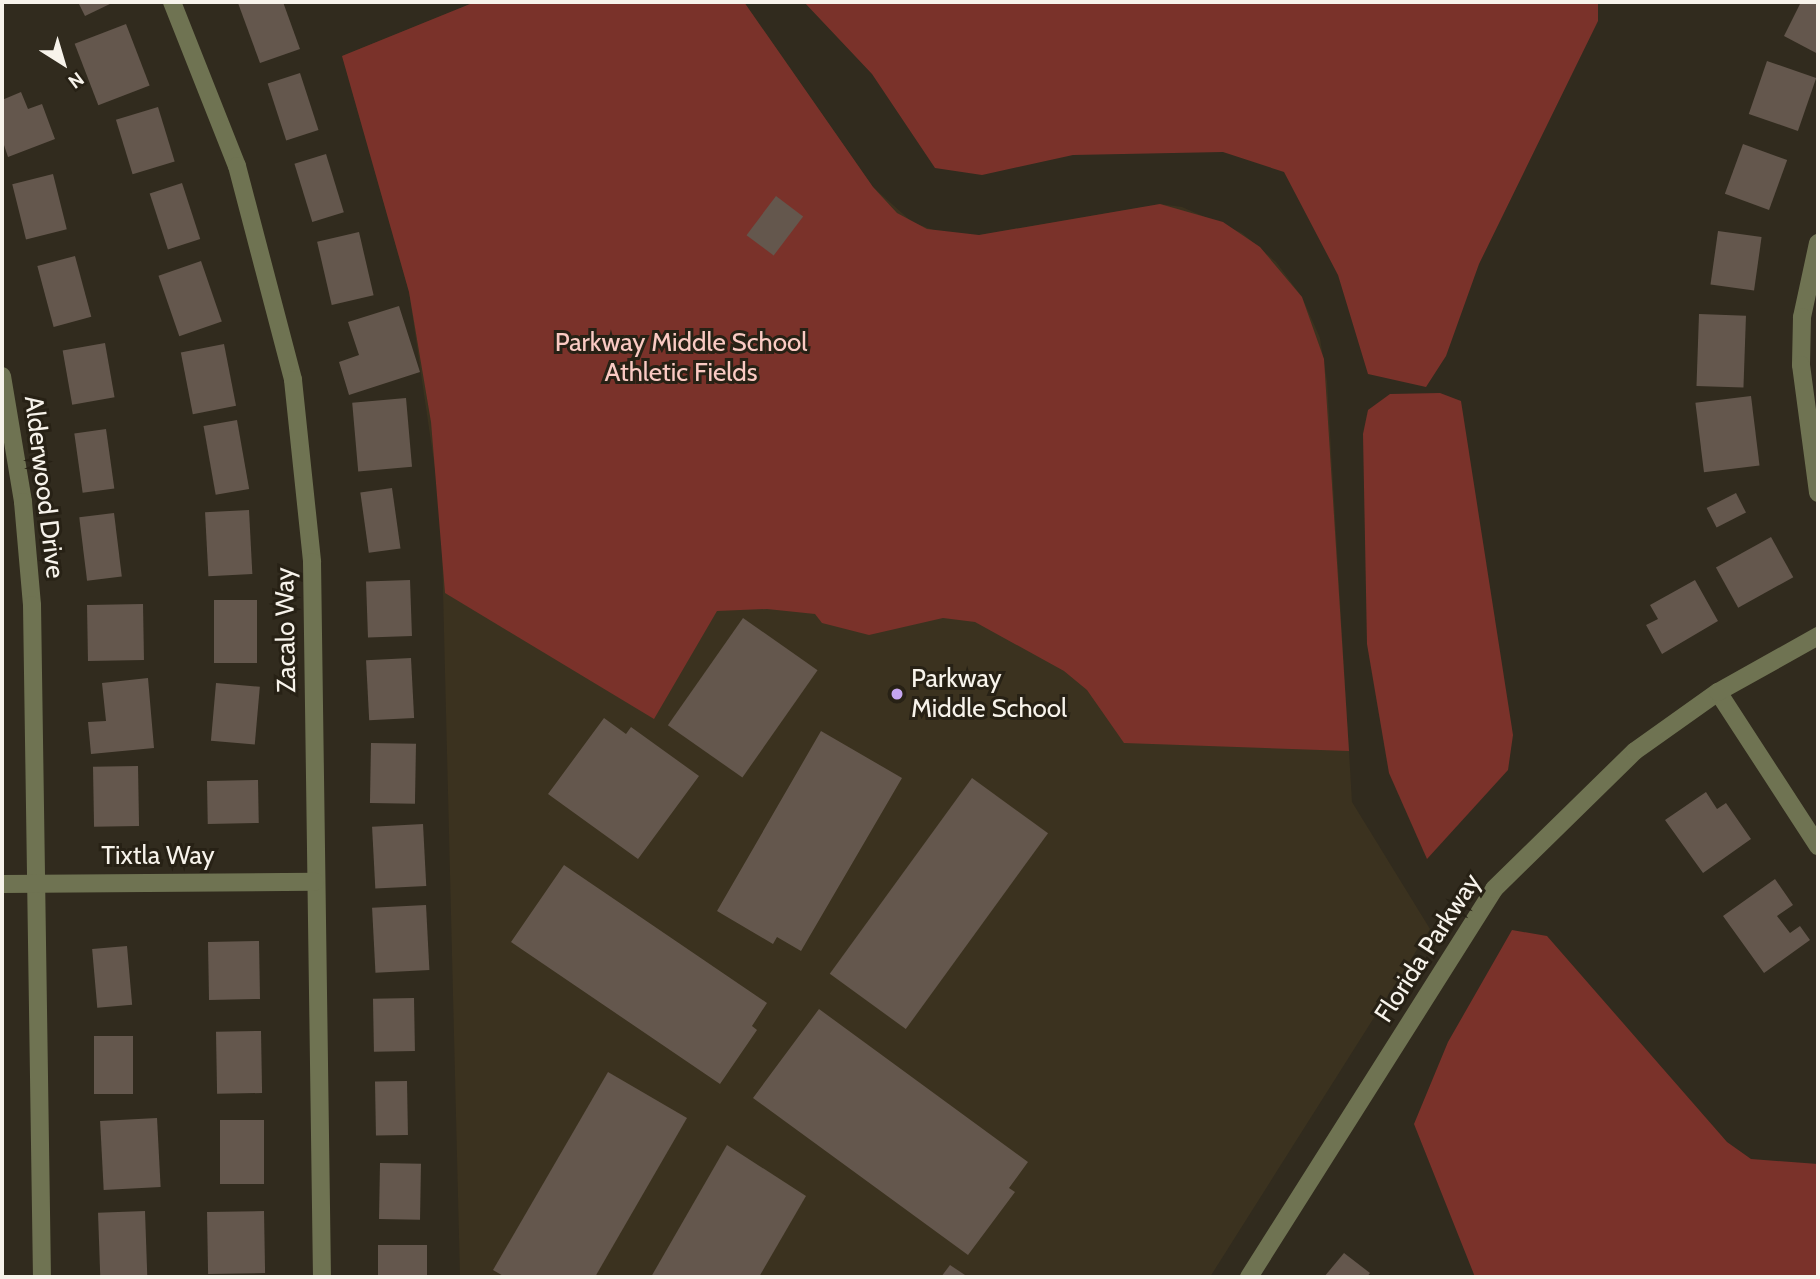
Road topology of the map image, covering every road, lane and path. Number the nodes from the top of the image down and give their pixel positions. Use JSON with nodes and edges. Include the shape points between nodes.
{"nodes":[{"id":1,"x":172,"y":2,"type":"edge"},
{"id":2,"x":1818,"y":243,"type":"edge"},
{"id":3,"x":2,"y":376,"type":"edge"},
{"id":4,"x":1818,"y":493,"type":"edge"},
{"id":5,"x":1818,"y":636,"type":"edge"},
{"id":6,"x":1718,"y":692,"type":"junction"},
{"id":7,"x":1818,"y":846,"type":"edge"},
{"id":8,"x":315,"y":882,"type":"junction"},
{"id":9,"x":35,"y":883,"type":"junction"},
{"id":10,"x":2,"y":884,"type":"edge"},
{"id":11,"x":42,"y":1277,"type":"edge"},
{"id":12,"x":322,"y":1277,"type":"edge"},
{"id":13,"x":1250,"y":1277,"type":"edge"}],
"edges":[{"from":1,"to":8,"type":"street","name":"Zacalo Way","via":[[237,166],[293,380],[312,562]]},
{"from":2,"to":4,"type":"street","via":[[1802,317],[1801,365]]},
{"from":3,"to":9,"type":"street","name":"Alderwood Drive","via":[[23,502],[32,605]]},
{"from":5,"to":6,"type":"street","name":"Florida Parkway"},
{"from":6,"to":7,"type":"street"},
{"from":6,"to":13,"type":"street","name":"Florida Parkway","via":[[1636,751],[1494,889]]},
{"from":8,"to":9,"type":"street","name":"Tixtla Way"},
{"from":8,"to":12,"type":"street","name":"Zacalo Way"},
{"from":9,"to":10,"type":"street","name":"Tixtla Way"},
{"from":9,"to":11,"type":"street","name":"Alderwood Drive"}]}
